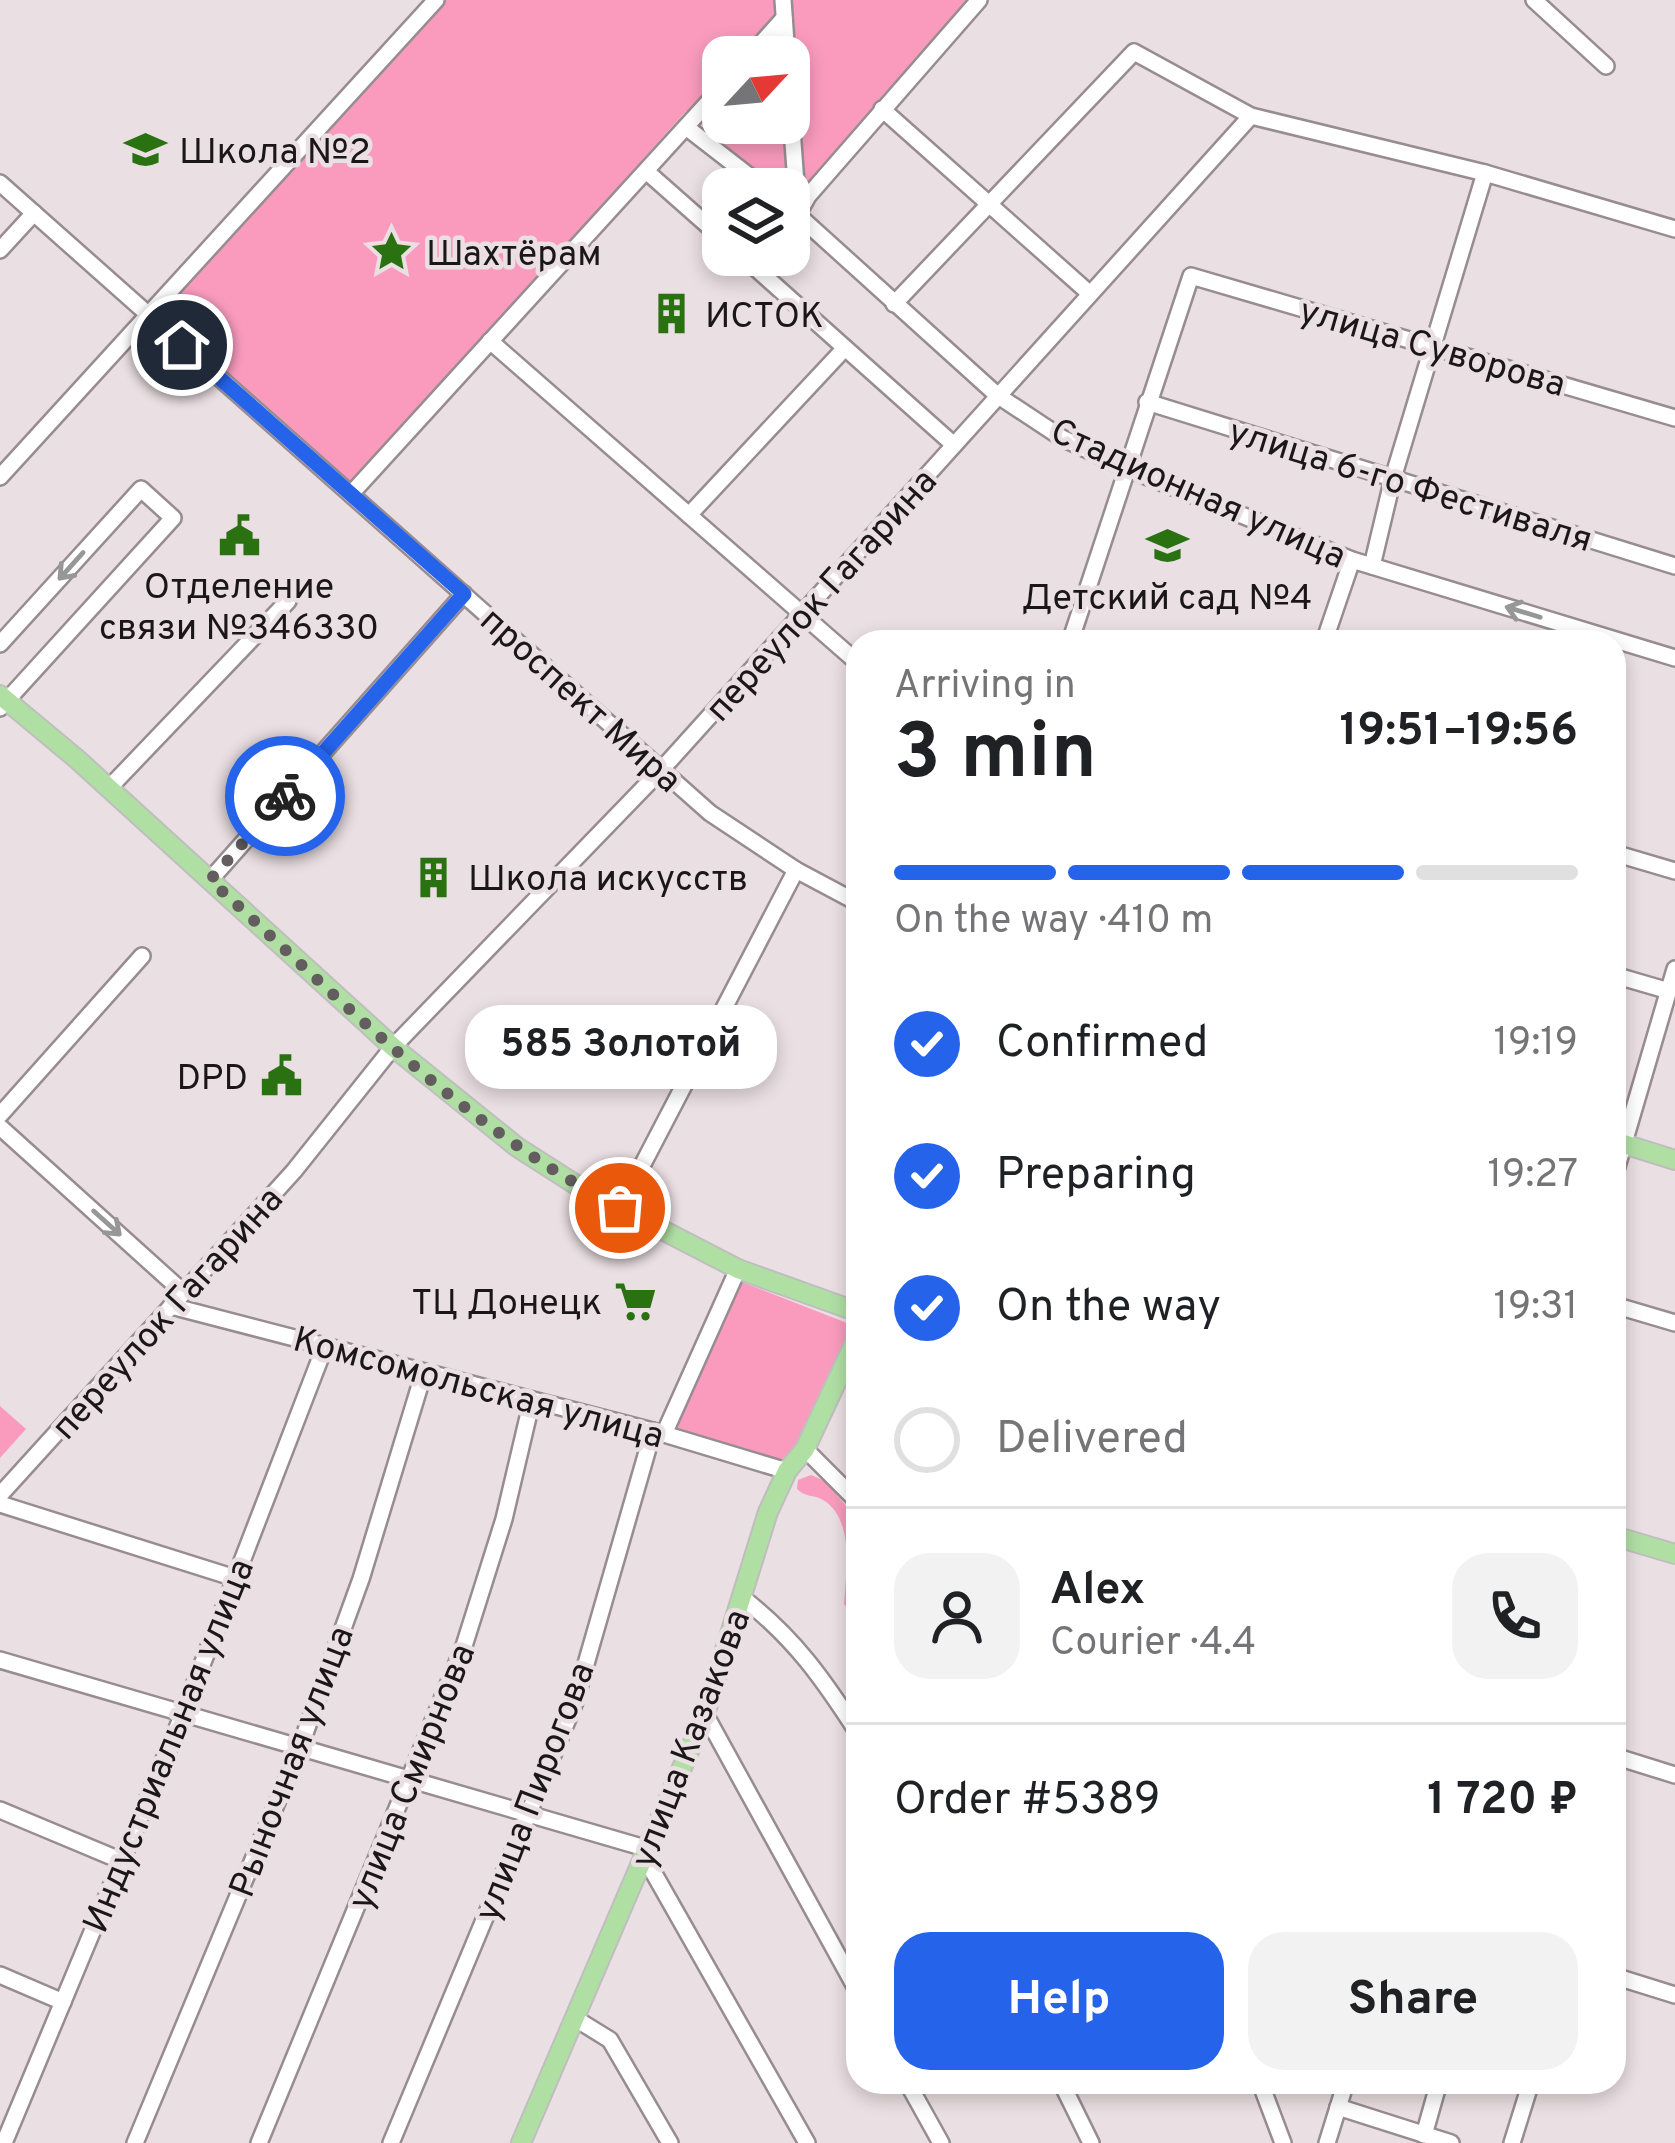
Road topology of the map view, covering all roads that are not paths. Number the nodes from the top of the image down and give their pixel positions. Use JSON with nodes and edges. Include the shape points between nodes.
{"nodes":[{"id":1,"x":436,"y":0,"type":"edge"},
{"id":2,"x":783,"y":0,"type":"edge"},
{"id":3,"x":979,"y":0,"type":"edge"},
{"id":4,"x":1534,"y":0,"type":"edge"},
{"id":5,"x":784,"y":18,"type":"junction"},
{"id":6,"x":768,"y":36,"type":"edge"},
{"id":7,"x":785,"y":36,"type":"edge"},
{"id":8,"x":1606,"y":66,"type":"dead end"},
{"id":9,"x":702,"y":109,"type":"edge"},
{"id":10,"x":882,"y":110,"type":"junction"},
{"id":11,"x":1251,"y":116,"type":"junction"},
{"id":12,"x":686,"y":127,"type":"junction"},
{"id":13,"x":739,"y":168,"type":"edge"},
{"id":14,"x":646,"y":171,"type":"junction"},
{"id":15,"x":1485,"y":173,"type":"junction"},
{"id":16,"x":0,"y":183,"type":"edge"},
{"id":17,"x":810,"y":194,"type":"edge"},
{"id":18,"x":989,"y":204,"type":"junction"},
{"id":19,"x":34,"y":213,"type":"junction"},
{"id":20,"x":702,"y":220,"type":"edge"},
{"id":21,"x":810,"y":226,"type":"edge"},
{"id":22,"x":1675,"y":229,"type":"edge"},
{"id":23,"x":0,"y":250,"type":"edge"},
{"id":24,"x":764,"y":276,"type":"edge"},
{"id":25,"x":1089,"y":293,"type":"junction"},
{"id":26,"x":894,"y":304,"type":"junction"},
{"id":27,"x":147,"y":314,"type":"junction"},
{"id":28,"x":490,"y":341,"type":"junction"},
{"id":29,"x":1434,"y":344,"type":"junction"},
{"id":30,"x":845,"y":348,"type":"junction"},
{"id":31,"x":997,"y":395,"type":"junction"},
{"id":32,"x":1147,"y":402,"type":"junction"},
{"id":33,"x":1675,"y":418,"type":"edge"},
{"id":34,"x":955,"y":445,"type":"junction"},
{"id":35,"x":1126,"y":468,"type":"junction"},
{"id":36,"x":0,"y":477,"type":"edge"},
{"id":37,"x":1394,"y":478,"type":"junction"},
{"id":38,"x":351,"y":494,"type":"junction"},
{"id":39,"x":689,"y":515,"type":"junction"},
{"id":40,"x":1352,"y":560,"type":"junction"},
{"id":41,"x":1372,"y":566,"type":"junction"},
{"id":42,"x":1675,"y":566,"type":"edge"},
{"id":43,"x":464,"y":594,"type":"junction"},
{"id":44,"x":288,"y":601,"type":"dead end"},
{"id":45,"x":802,"y":614,"type":"junction"},
{"id":46,"x":1074,"y":630,"type":"edge"},
{"id":47,"x":1328,"y":630,"type":"edge"},
{"id":48,"x":1583,"y":630,"type":"edge"},
{"id":49,"x":1626,"y":643,"type":"edge"},
{"id":50,"x":0,"y":644,"type":"edge"},
{"id":51,"x":846,"y":652,"type":"edge"},
{"id":52,"x":1675,"y":658,"type":"edge"},
{"id":53,"x":2,"y":702,"type":"edge"},
{"id":54,"x":662,"y":770,"type":"junction"},
{"id":55,"x":109,"y":788,"type":"junction"},
{"id":56,"x":1626,"y":857,"type":"edge"},
{"id":57,"x":796,"y":870,"type":"junction"},
{"id":58,"x":1675,"y":871,"type":"edge"},
{"id":59,"x":210,"y":880,"type":"junction"},
{"id":60,"x":846,"y":897,"type":"edge"},
{"id":61,"x":142,"y":956,"type":"dead end"},
{"id":62,"x":1675,"y":969,"type":"edge"},
{"id":63,"x":1626,"y":978,"type":"edge"},
{"id":64,"x":1669,"y":991,"type":"junction"},
{"id":65,"x":393,"y":1047,"type":"junction"},
{"id":66,"x":0,"y":1114,"type":"edge"},
{"id":67,"x":1626,"y":1122,"type":"edge"},
{"id":68,"x":0,"y":1126,"type":"edge"},
{"id":69,"x":1626,"y":1145,"type":"edge"},
{"id":70,"x":1675,"y":1160,"type":"edge"},
{"id":71,"x":620,"y":1208,"type":"junction"},
{"id":72,"x":737,"y":1270,"type":"junction"},
{"id":73,"x":183,"y":1292,"type":"junction"},
{"id":74,"x":171,"y":1306,"type":"junction"},
{"id":75,"x":846,"y":1308,"type":"edge"},
{"id":76,"x":1626,"y":1309,"type":"edge"},
{"id":77,"x":1675,"y":1323,"type":"edge"},
{"id":78,"x":325,"y":1346,"type":"junction"},
{"id":79,"x":846,"y":1362,"type":"edge"},
{"id":80,"x":424,"y":1372,"type":"junction"},
{"id":81,"x":532,"y":1400,"type":"junction"},
{"id":82,"x":659,"y":1433,"type":"junction"},
{"id":83,"x":805,"y":1449,"type":"junction"},
{"id":84,"x":787,"y":1472,"type":"junction"},
{"id":85,"x":846,"y":1490,"type":"edge"},
{"id":86,"x":0,"y":1500,"type":"edge"},
{"id":87,"x":1626,"y":1540,"type":"edge"},
{"id":88,"x":1675,"y":1554,"type":"edge"},
{"id":89,"x":236,"y":1578,"type":"junction"},
{"id":90,"x":744,"y":1599,"type":"junction"},
{"id":91,"x":0,"y":1660,"type":"edge"},
{"id":92,"x":183,"y":1714,"type":"junction"},
{"id":93,"x":705,"y":1714,"type":"junction"},
{"id":94,"x":846,"y":1715,"type":"edge"},
{"id":95,"x":300,"y":1747,"type":"junction"},
{"id":96,"x":1626,"y":1760,"type":"edge"},
{"id":97,"x":1675,"y":1775,"type":"edge"},
{"id":98,"x":412,"y":1780,"type":"junction"},
{"id":99,"x":0,"y":1810,"type":"edge"},
{"id":100,"x":529,"y":1814,"type":"junction"},
{"id":101,"x":645,"y":1852,"type":"junction"},
{"id":102,"x":122,"y":1862,"type":"junction"},
{"id":103,"x":846,"y":1970,"type":"edge"},
{"id":104,"x":0,"y":1975,"type":"edge"},
{"id":105,"x":1626,"y":1980,"type":"edge"},
{"id":106,"x":1675,"y":1995,"type":"edge"},
{"id":107,"x":63,"y":2002,"type":"junction"},
{"id":108,"x":576,"y":2019,"type":"junction"},
{"id":109,"x":914,"y":2094,"type":"edge"},
{"id":110,"x":1067,"y":2094,"type":"edge"},
{"id":111,"x":1265,"y":2094,"type":"edge"},
{"id":112,"x":1342,"y":2094,"type":"edge"},
{"id":113,"x":1436,"y":2094,"type":"edge"},
{"id":114,"x":1527,"y":2094,"type":"edge"},
{"id":115,"x":1338,"y":2108,"type":"junction"},
{"id":116,"x":1424,"y":2134,"type":"junction"},
{"id":117,"x":4,"y":2143,"type":"edge"},
{"id":118,"x":135,"y":2143,"type":"edge"},
{"id":119,"x":259,"y":2143,"type":"edge"},
{"id":120,"x":391,"y":2143,"type":"edge"},
{"id":121,"x":521,"y":2143,"type":"edge"},
{"id":122,"x":670,"y":2143,"type":"edge"},
{"id":123,"x":806,"y":2143,"type":"edge"},
{"id":124,"x":941,"y":2143,"type":"edge"},
{"id":125,"x":1091,"y":2143,"type":"edge"},
{"id":126,"x":1283,"y":2143,"type":"edge"},
{"id":127,"x":1328,"y":2143,"type":"edge"},
{"id":128,"x":1450,"y":2143,"type":"edge"},
{"id":129,"x":1512,"y":2143,"type":"edge"}],
"edges":[{"from":1,"to":27,"type":"street"},
{"from":2,"to":5,"type":"street"},
{"from":3,"to":10,"type":"street"},
{"from":4,"to":8,"type":"street"},
{"from":5,"to":6,"type":"street"},
{"from":5,"to":7,"type":"street"},
{"from":9,"to":12,"type":"street"},
{"from":10,"to":17,"type":"street"},
{"from":10,"to":18,"type":"street"},
{"from":11,"to":15,"type":"street"},
{"from":11,"to":18,"type":"street","via":[[1134,52]]},
{"from":11,"to":25,"type":"street","name":"переулок Гагарина"},
{"from":12,"to":13,"type":"street"},
{"from":12,"to":14,"type":"street"},
{"from":14,"to":20,"type":"street"},
{"from":14,"to":28,"type":"street"},
{"from":15,"to":22,"type":"street"},
{"from":15,"to":29,"type":"street"},
{"from":16,"to":19,"type":"street","name":"проспект Мира"},
{"from":18,"to":25,"type":"street"},
{"from":18,"to":26,"type":"street"},
{"from":19,"to":23,"type":"street"},
{"from":19,"to":27,"type":"street","name":"проспект Мира"},
{"from":21,"to":26,"type":"street","name":"Стадионная улица"},
{"from":24,"to":30,"type":"street"},
{"from":25,"to":31,"type":"street","name":"переулок Гагарина"},
{"from":26,"to":31,"type":"street","name":"Стадионная улица"},
{"from":27,"to":36,"type":"street"},
{"from":27,"to":38,"type":"street","name":"проспект Мира"},
{"from":28,"to":38,"type":"street"},
{"from":28,"to":39,"type":"street"},
{"from":29,"to":32,"type":"street","name":"улица Суворова","via":[[1191,276]]},
{"from":29,"to":33,"type":"street","name":"улица Суворова"},
{"from":29,"to":37,"type":"street"},
{"from":30,"to":34,"type":"street"},
{"from":30,"to":39,"type":"street"},
{"from":31,"to":34,"type":"street","name":"переулок Гагарина"},
{"from":31,"to":35,"type":"street","name":"Стадионная улица"},
{"from":32,"to":35,"type":"street"},
{"from":32,"to":37,"type":"street","name":"улица 6-го Фестиваля"},
{"from":34,"to":45,"type":"street","name":"переулок Гагарина"},
{"from":35,"to":40,"type":"street","name":"Стадионная улица"},
{"from":35,"to":46,"type":"street"},
{"from":37,"to":41,"type":"street"},
{"from":37,"to":42,"type":"street","name":"улица 6-го Фестиваля"},
{"from":38,"to":43,"type":"street","name":"проспект Мира"},
{"from":39,"to":45,"type":"street"},
{"from":40,"to":41,"type":"street","name":"Стадионная улица"},
{"from":40,"to":47,"type":"street"},
{"from":48,"to":41,"type":"street","name":"Стадионная улица","one_way":true},
{"from":43,"to":54,"type":"street","name":"проспект Мира"},
{"from":43,"to":59,"type":"street"},
{"from":44,"to":55,"type":"street"},
{"from":45,"to":51,"type":"street"},
{"from":45,"to":54,"type":"street","name":"переулок Гагарина"},
{"from":52,"to":49,"type":"street","name":"Стадионная улица","one_way":true},
{"from":53,"to":50,"type":"street","one_way":true,"via":[[173,518],[141,489]]},
{"from":53,"to":55,"type":"main road"},
{"from":54,"to":57,"type":"street","name":"проспект Мира"},
{"from":54,"to":65,"type":"street","name":"переулок Гагарина"},
{"from":55,"to":59,"type":"main road"},
{"from":56,"to":58,"type":"street"},
{"from":57,"to":60,"type":"street","name":"проспект Мира"},
{"from":57,"to":71,"type":"street"},
{"from":59,"to":65,"type":"main road"},
{"from":61,"to":66,"type":"street"},
{"from":62,"to":64,"type":"street"},
{"from":63,"to":64,"type":"street"},
{"from":64,"to":67,"type":"street"},
{"from":65,"to":71,"type":"main road","via":[[517,1147]]},
{"from":65,"to":73,"type":"street","name":"переулок Гагарина"},
{"from":68,"to":73,"type":"street","one_way":true},
{"from":69,"to":70,"type":"main road"},
{"from":71,"to":72,"type":"main road"},
{"from":72,"to":75,"type":"main road"},
{"from":72,"to":82,"type":"street","name":"улица Пирогова"},
{"from":73,"to":74,"type":"street","name":"переулок Гагарина"},
{"from":74,"to":78,"type":"street","name":"Комсомольская улица"},
{"from":74,"to":86,"type":"street","name":"переулок Гагарина"},
{"from":76,"to":77,"type":"street"},
{"from":78,"to":80,"type":"street","name":"Комсомольская улица"},
{"from":78,"to":89,"type":"street","name":"Индустриальная улица"},
{"from":79,"to":83,"type":"main road","name":"улица Казакова"},
{"from":80,"to":81,"type":"street","name":"Комсомольская улица"},
{"from":80,"to":95,"type":"street","name":"Рыночная улица"},
{"from":81,"to":82,"type":"street","name":"Комсомольская улица"},
{"from":81,"to":98,"type":"street","name":"улица Смирнова","via":[[464,1646]]},
{"from":82,"to":84,"type":"street","name":"Комсомольская улица"},
{"from":82,"to":100,"type":"street","name":"улица Пирогова","via":[[575,1702]]},
{"from":83,"to":84,"type":"main road","name":"улица Казакова"},
{"from":83,"to":85,"type":"street"},
{"from":84,"to":90,"type":"main road","name":"улица Казакова"},
{"from":86,"to":89,"type":"street"},
{"from":87,"to":88,"type":"main road"},
{"from":89,"to":92,"type":"street","name":"Индустриальная улица"},
{"from":90,"to":93,"type":"main road","name":"улица Казакова"},
{"from":90,"to":94,"type":"street","via":[[782,1629]]},
{"from":91,"to":92,"type":"street"},
{"from":92,"to":95,"type":"street"},
{"from":92,"to":102,"type":"street","name":"Индустриальная улица"},
{"from":93,"to":101,"type":"main road","name":"улица Казакова"},
{"from":93,"to":103,"type":"street"},
{"from":95,"to":98,"type":"street"},
{"from":95,"to":118,"type":"street","name":"Рыночная улица"},
{"from":96,"to":97,"type":"street"},
{"from":98,"to":100,"type":"street"},
{"from":98,"to":119,"type":"street","name":"улица Смирнова"},
{"from":99,"to":102,"type":"street"},
{"from":100,"to":101,"type":"street"},
{"from":100,"to":120,"type":"street","name":"улица Пирогова"},
{"from":101,"to":108,"type":"main road","name":"улица Казакова"},
{"from":101,"to":123,"type":"street"},
{"from":102,"to":107,"type":"street","name":"Индустриальная улица"},
{"from":104,"to":107,"type":"street"},
{"from":105,"to":106,"type":"street"},
{"from":107,"to":117,"type":"street","name":"Индустриальная улица"},
{"from":108,"to":121,"type":"main road","name":"улица Казакова"},
{"from":108,"to":122,"type":"street","via":[[610,2040]]},
{"from":109,"to":124,"type":"street"},
{"from":110,"to":125,"type":"street"},
{"from":111,"to":126,"type":"street"},
{"from":112,"to":115,"type":"street"},
{"from":113,"to":116,"type":"street"},
{"from":114,"to":129,"type":"street"},
{"from":115,"to":116,"type":"street"},
{"from":115,"to":127,"type":"street"},
{"from":116,"to":128,"type":"street"}]}
